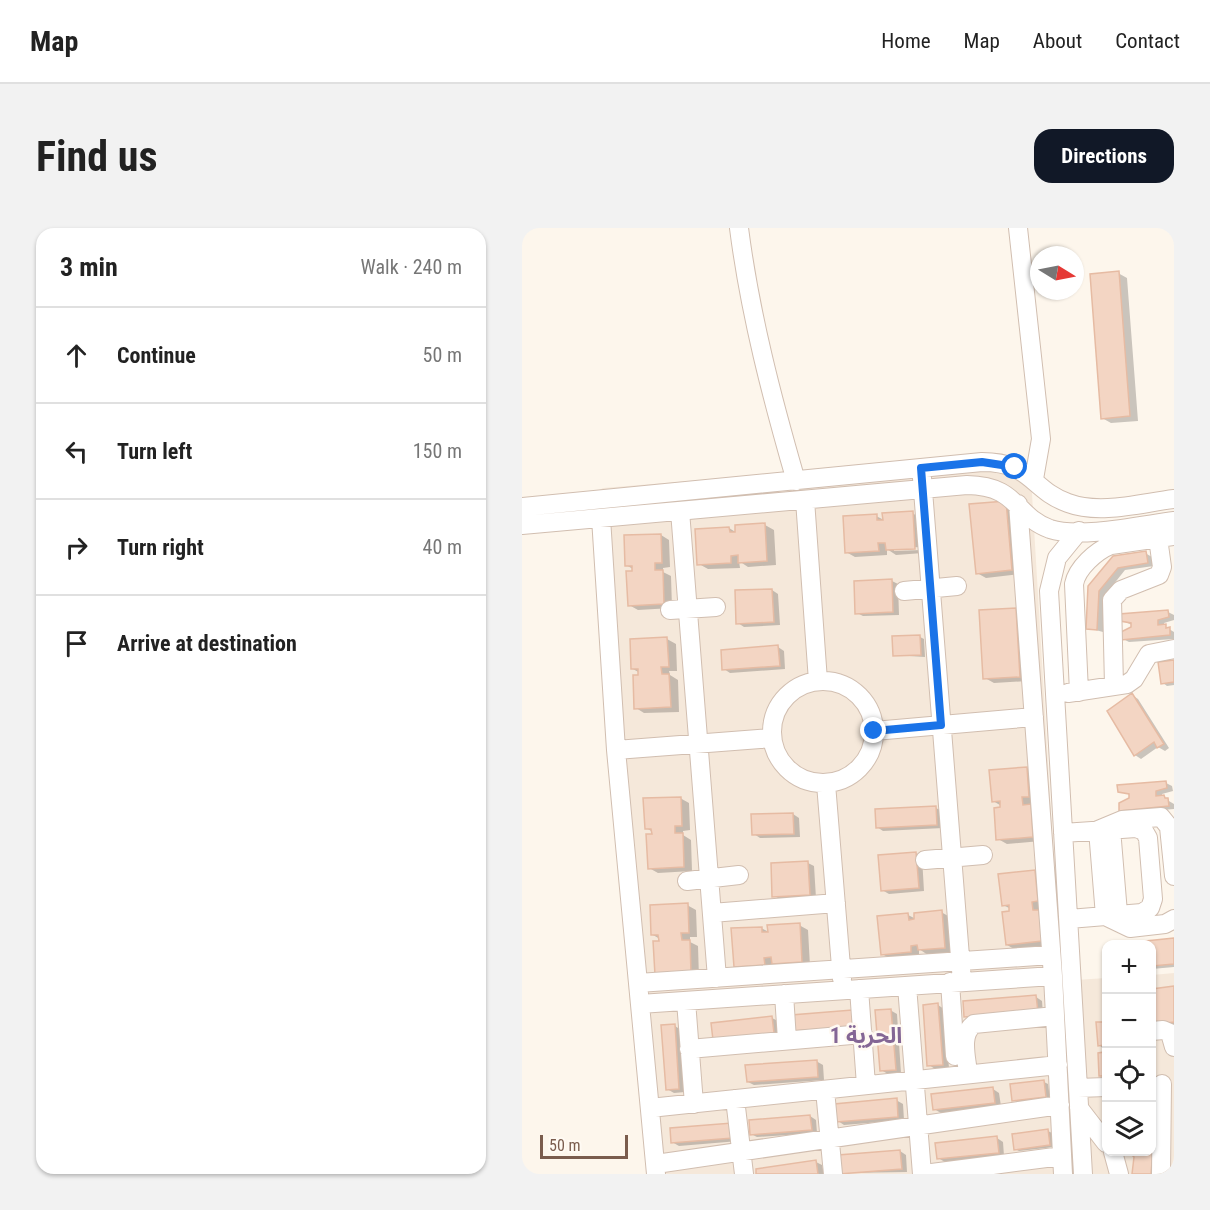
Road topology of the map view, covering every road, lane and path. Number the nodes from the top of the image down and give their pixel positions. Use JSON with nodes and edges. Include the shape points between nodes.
{"nodes":[{"id":1,"x":739,"y":228,"type":"edge"},
{"id":2,"x":1018,"y":228,"type":"edge"},
{"id":3,"x":921,"y":468,"type":"junction"},
{"id":4,"x":1034,"y":479,"type":"junction"},
{"id":5,"x":796,"y":481,"type":"junction"},
{"id":6,"x":923,"y":489,"type":"junction"},
{"id":7,"x":805,"y":500,"type":"junction"},
{"id":8,"x":1174,"y":500,"type":"edge"},
{"id":9,"x":1018,"y":504,"type":"junction"},
{"id":10,"x":680,"y":511,"type":"junction"},
{"id":11,"x":527,"y":516,"type":"edge"},
{"id":12,"x":601,"y":518,"type":"junction"},
{"id":13,"x":1174,"y":521,"type":"edge"},
{"id":14,"x":1079,"y":531,"type":"junction"},
{"id":15,"x":1166,"y":545,"type":"edge"},
{"id":16,"x":1024,"y":579,"type":"junction"},
{"id":17,"x":1050,"y":579,"type":"junction"},
{"id":18,"x":957,"y":586,"type":"dead end"},
{"id":19,"x":930,"y":588,"type":"junction"},
{"id":20,"x":904,"y":591,"type":"dead end"},
{"id":21,"x":716,"y":607,"type":"dead end"},
{"id":22,"x":679,"y":610,"type":"junction"},
{"id":23,"x":1174,"y":649,"type":"edge"},
{"id":24,"x":819,"y":681,"type":"junction"},
{"id":25,"x":1114,"y":686,"type":"junction"},
{"id":26,"x":1079,"y":692,"type":"junction"},
{"id":27,"x":1055,"y":696,"type":"junction"},
{"id":28,"x":1034,"y":717,"type":"junction"},
{"id":29,"x":941,"y":725,"type":"junction"},
{"id":30,"x":874,"y":731,"type":"junction"},
{"id":31,"x":772,"y":738,"type":"junction"},
{"id":32,"x":698,"y":744,"type":"junction"},
{"id":33,"x":616,"y":750,"type":"junction"},
{"id":34,"x":826,"y":784,"type":"junction"},
{"id":35,"x":1111,"y":829,"type":"junction"},
{"id":36,"x":1063,"y":833,"type":"junction"},
{"id":37,"x":983,"y":855,"type":"dead end"},
{"id":38,"x":952,"y":858,"type":"junction"},
{"id":39,"x":925,"y":860,"type":"dead end"},
{"id":40,"x":739,"y":876,"type":"dead end"},
{"id":41,"x":1174,"y":876,"type":"edge"},
{"id":42,"x":709,"y":879,"type":"junction"},
{"id":43,"x":687,"y":881,"type":"dead end"},
{"id":44,"x":836,"y":903,"type":"junction"},
{"id":45,"x":712,"y":913,"type":"junction"},
{"id":46,"x":1117,"y":915,"type":"junction"},
{"id":47,"x":1069,"y":919,"type":"junction"},
{"id":48,"x":1174,"y":919,"type":"edge"},
{"id":49,"x":1051,"y":955,"type":"junction"},
{"id":50,"x":960,"y":961,"type":"junction"},
{"id":51,"x":841,"y":969,"type":"junction"},
{"id":52,"x":1053,"y":976,"type":"junction"},
{"id":53,"x":717,"y":978,"type":"junction"},
{"id":54,"x":956,"y":982,"type":"junction"},
{"id":55,"x":638,"y":983,"type":"junction"},
{"id":56,"x":907,"y":986,"type":"junction"},
{"id":57,"x":851,"y":989,"type":"junction"},
{"id":58,"x":784,"y":994,"type":"junction"},
{"id":59,"x":686,"y":1000,"type":"junction"},
{"id":60,"x":640,"y":1004,"type":"junction"},
{"id":61,"x":1055,"y":1016,"type":"junction"},
{"id":62,"x":1156,"y":1031,"type":"edge"},
{"id":63,"x":863,"y":1034,"type":"junction"},
{"id":64,"x":959,"y":1039,"type":"junction"},
{"id":65,"x":787,"y":1040,"type":"junction"},
{"id":66,"x":1174,"y":1047,"type":"edge"},
{"id":67,"x":689,"y":1049,"type":"junction"},
{"id":68,"x":1058,"y":1065,"type":"junction"},
{"id":69,"x":962,"y":1075,"type":"junction"},
{"id":70,"x":915,"y":1081,"type":"junction"},
{"id":71,"x":1162,"y":1084,"type":"edge"},
{"id":72,"x":866,"y":1085,"type":"junction"},
{"id":73,"x":1102,"y":1087,"type":"edge"},
{"id":74,"x":1078,"y":1088,"type":"junction"},
{"id":75,"x":825,"y":1090,"type":"junction"},
{"id":76,"x":735,"y":1099,"type":"junction"},
{"id":77,"x":694,"y":1104,"type":"junction"},
{"id":78,"x":1059,"y":1106,"type":"junction"},
{"id":79,"x":650,"y":1108,"type":"junction"},
{"id":80,"x":1079,"y":1108,"type":"junction"},
{"id":81,"x":919,"y":1128,"type":"junction"},
{"id":82,"x":1102,"y":1137,"type":"edge"},
{"id":83,"x":830,"y":1140,"type":"junction"},
{"id":84,"x":741,"y":1152,"type":"junction"},
{"id":85,"x":1114,"y":1156,"type":"edge"},
{"id":86,"x":1062,"y":1165,"type":"edge"},
{"id":87,"x":656,"y":1169,"type":"edge"},
{"id":88,"x":971,"y":1170,"type":"edge"},
{"id":89,"x":744,"y":1174,"type":"edge"},
{"id":90,"x":833,"y":1174,"type":"edge"},
{"id":91,"x":923,"y":1174,"type":"edge"},
{"id":92,"x":1083,"y":1174,"type":"edge"},
{"id":93,"x":1119,"y":1174,"type":"edge"},
{"id":94,"x":1161,"y":1174,"type":"edge"}],
"edges":[{"from":1,"to":5,"type":"street","via":[[746,289]]},
{"from":2,"to":4,"type":"street","via":[[1041,439]]},
{"from":3,"to":4,"type":"street","via":[[993,462],[1015,467]]},
{"from":3,"to":5,"type":"street"},
{"from":3,"to":6,"type":"street"},
{"from":4,"to":8,"type":"street","via":[[1059,499],[1084,507]]},
{"from":5,"to":11,"type":"street"},
{"from":6,"to":7,"type":"street"},
{"from":6,"to":9,"type":"street","via":[[981,485]]},
{"from":6,"to":19,"type":"street"},
{"from":7,"to":10,"type":"street"},
{"from":7,"to":24,"type":"street"},
{"from":9,"to":14,"type":"street","via":[[1051,529]]},
{"from":9,"to":16,"type":"street"},
{"from":10,"to":12,"type":"street"},
{"from":10,"to":22,"type":"street"},
{"from":11,"to":12,"type":"street"},
{"from":12,"to":33,"type":"street"},
{"from":13,"to":14,"type":"street"},
{"from":14,"to":17,"type":"street","via":[[1057,558]]},
{"from":15,"to":25,"type":"street","via":[[1159,575],[1121,590],[1112,600]]},
{"from":15,"to":26,"type":"street","via":[[1106,547],[1076,575]]},
{"from":16,"to":17,"type":"street","via":[[1028,574],[1040,573]]},
{"from":16,"to":28,"type":"street"},
{"from":17,"to":27,"type":"street"},
{"from":18,"to":19,"type":"street"},
{"from":19,"to":20,"type":"street"},
{"from":19,"to":29,"type":"street"},
{"from":21,"to":22,"type":"street"},
{"from":22,"to":32,"type":"street"},
{"from":23,"to":25,"type":"street","via":[[1149,654],[1131,682]]},
{"from":24,"to":30,"type":"street","via":[[835,682],[850,689],[867,707]]},
{"from":24,"to":31,"type":"street","via":[[803,685],[784,700],[773,721]]},
{"from":25,"to":26,"type":"street"},
{"from":26,"to":27,"type":"street"},
{"from":27,"to":36,"type":"street"},
{"from":28,"to":29,"type":"street"},
{"from":28,"to":49,"type":"street"},
{"from":29,"to":30,"type":"street"},
{"from":29,"to":38,"type":"street"},
{"from":30,"to":34,"type":"street","via":[[866,761],[842,780]]},
{"from":31,"to":32,"type":"street"},
{"from":31,"to":34,"type":"street","via":[[784,766],[796,776]]},
{"from":32,"to":33,"type":"street"},
{"from":32,"to":42,"type":"street"},
{"from":33,"to":55,"type":"street"},
{"from":34,"to":44,"type":"street"},
{"from":35,"to":36,"type":"street"},
{"from":35,"to":41,"type":"street","via":[[1122,820],[1161,817],[1169,827]]},
{"from":35,"to":46,"type":"street"},
{"from":35,"to":46,"type":"street"},
{"from":35,"to":46,"type":"street","via":[[1144,831],[1148,838],[1153,899],[1150,908]]},
{"from":36,"to":47,"type":"street"},
{"from":37,"to":38,"type":"street"},
{"from":38,"to":39,"type":"street"},
{"from":38,"to":50,"type":"street"},
{"from":40,"to":42,"type":"street"},
{"from":42,"to":43,"type":"street"},
{"from":42,"to":45,"type":"street"},
{"from":44,"to":45,"type":"street"},
{"from":44,"to":51,"type":"street"},
{"from":45,"to":53,"type":"street"},
{"from":46,"to":47,"type":"street"},
{"from":46,"to":48,"type":"street","via":[[1130,928],[1165,924]]},
{"from":47,"to":74,"type":"street"},
{"from":49,"to":50,"type":"street"},
{"from":49,"to":52,"type":"street"},
{"from":50,"to":51,"type":"street"},
{"from":50,"to":54,"type":"street"},
{"from":51,"to":53,"type":"street"},
{"from":51,"to":57,"type":"street"},
{"from":52,"to":54,"type":"street"},
{"from":52,"to":61,"type":"street"},
{"from":53,"to":55,"type":"street"},
{"from":54,"to":56,"type":"street"},
{"from":54,"to":64,"type":"street"},
{"from":55,"to":60,"type":"street"},
{"from":56,"to":57,"type":"street"},
{"from":56,"to":70,"type":"street"},
{"from":57,"to":58,"type":"street"},
{"from":57,"to":63,"type":"street"},
{"from":58,"to":59,"type":"street"},
{"from":58,"to":65,"type":"street"},
{"from":59,"to":60,"type":"street"},
{"from":59,"to":67,"type":"street"},
{"from":60,"to":79,"type":"street"},
{"from":61,"to":64,"type":"street","via":[[978,1022]]},
{"from":61,"to":68,"type":"street"},
{"from":62,"to":66,"type":"street","via":[[1170,1033]]},
{"from":63,"to":65,"type":"street"},
{"from":63,"to":72,"type":"street"},
{"from":64,"to":69,"type":"street"},
{"from":65,"to":67,"type":"street"},
{"from":67,"to":77,"type":"street"},
{"from":68,"to":69,"type":"street"},
{"from":68,"to":78,"type":"street"},
{"from":69,"to":70,"type":"street"},
{"from":70,"to":72,"type":"street"},
{"from":70,"to":81,"type":"street"},
{"from":71,"to":94,"type":"street"},
{"from":72,"to":75,"type":"street"},
{"from":73,"to":74,"type":"street"},
{"from":74,"to":80,"type":"street"},
{"from":75,"to":76,"type":"street"},
{"from":75,"to":83,"type":"street"},
{"from":76,"to":77,"type":"street"},
{"from":76,"to":84,"type":"street"},
{"from":77,"to":79,"type":"street"},
{"from":78,"to":81,"type":"street"},
{"from":78,"to":86,"type":"street"},
{"from":79,"to":87,"type":"street"},
{"from":80,"to":82,"type":"street"},
{"from":80,"to":92,"type":"street"},
{"from":81,"to":83,"type":"street"},
{"from":81,"to":91,"type":"street"},
{"from":83,"to":84,"type":"street"},
{"from":83,"to":90,"type":"street"},
{"from":84,"to":87,"type":"street"},
{"from":84,"to":89,"type":"street"},
{"from":85,"to":93,"type":"street"},
{"from":86,"to":88,"type":"street"},
{"from":88,"to":91,"type":"street"}]}
